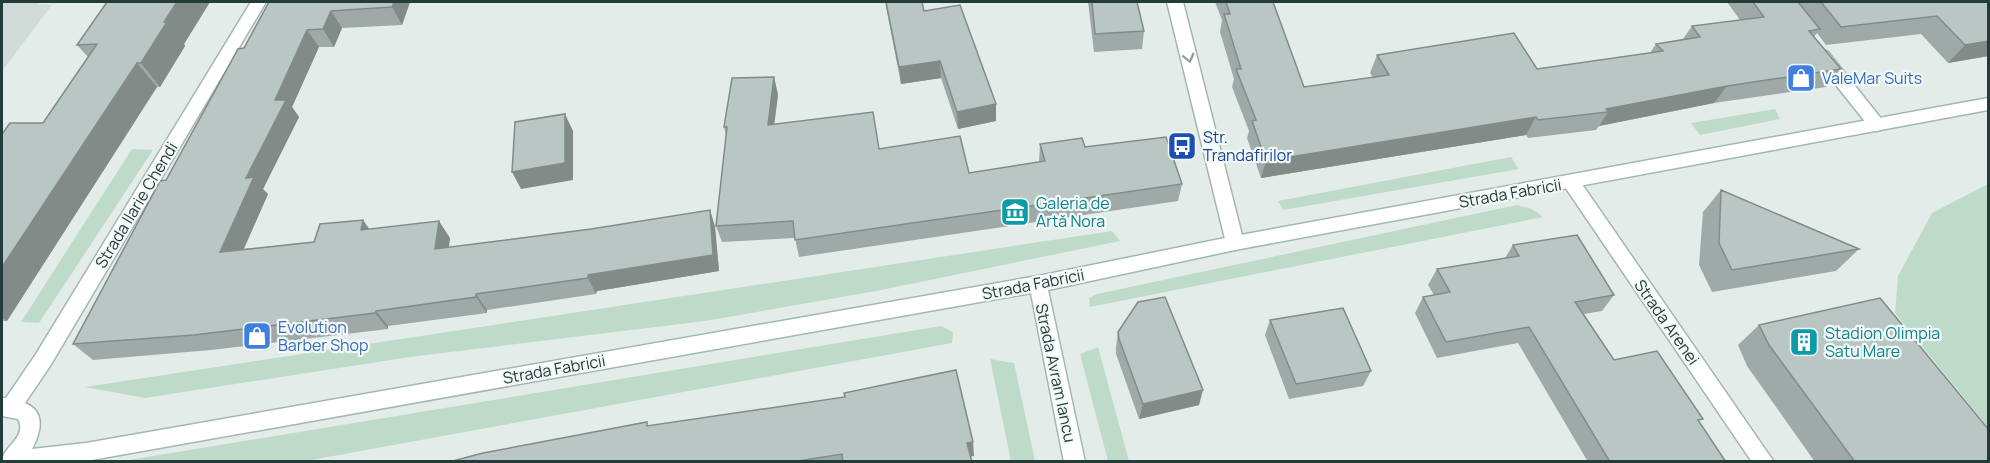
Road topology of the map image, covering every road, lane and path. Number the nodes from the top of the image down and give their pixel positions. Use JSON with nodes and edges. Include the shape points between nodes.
{"nodes":[{"id":1,"x":258,"y":2,"type":"edge"},
{"id":2,"x":1175,"y":2,"type":"edge"},
{"id":3,"x":1812,"y":42,"type":"edge"},
{"id":4,"x":1989,"y":104,"type":"edge"},
{"id":5,"x":1877,"y":125,"type":"junction"},
{"id":6,"x":1571,"y":182,"type":"junction"},
{"id":7,"x":1235,"y":243,"type":"junction"},
{"id":8,"x":1038,"y":284,"type":"junction"},
{"id":9,"x":7,"y":406,"type":"edge"},
{"id":10,"x":30,"y":434,"type":"junction"},
{"id":11,"x":75,"y":454,"type":"junction"},
{"id":12,"x":9,"y":462,"type":"edge"},
{"id":13,"x":18,"y":462,"type":"edge"},
{"id":14,"x":1075,"y":462,"type":"edge"},
{"id":15,"x":1764,"y":462,"type":"edge"}],
"edges":[{"from":1,"to":9,"type":"main road","name":"Strada Ilarie Chendi","via":[[43,360]]},
{"from":2,"to":7,"type":"main road","one_way":true},
{"from":3,"to":5,"type":"main road"},
{"from":4,"to":5,"type":"main road","name":"Strada Fabricii"},
{"from":5,"to":6,"type":"main road","name":"Strada Fabricii"},
{"from":6,"to":7,"type":"main road","name":"Strada Fabricii"},
{"from":6,"to":15,"type":"main road","name":"Strada Arenei"},
{"from":7,"to":8,"type":"main road","name":"Strada Fabricii"},
{"from":8,"to":11,"type":"main road","name":"Strada Fabricii"},
{"from":8,"to":14,"type":"main road","name":"Strada Avram Iancu"},
{"from":9,"to":10,"type":"main road","via":[[21,409],[28,416]]},
{"from":10,"to":11,"type":"main road","name":"Strada Fabricii","via":[[41,446]]},
{"from":10,"to":12,"type":"main road"},
{"from":11,"to":13,"type":"main road","name":"Strada Fabricii"}]}
